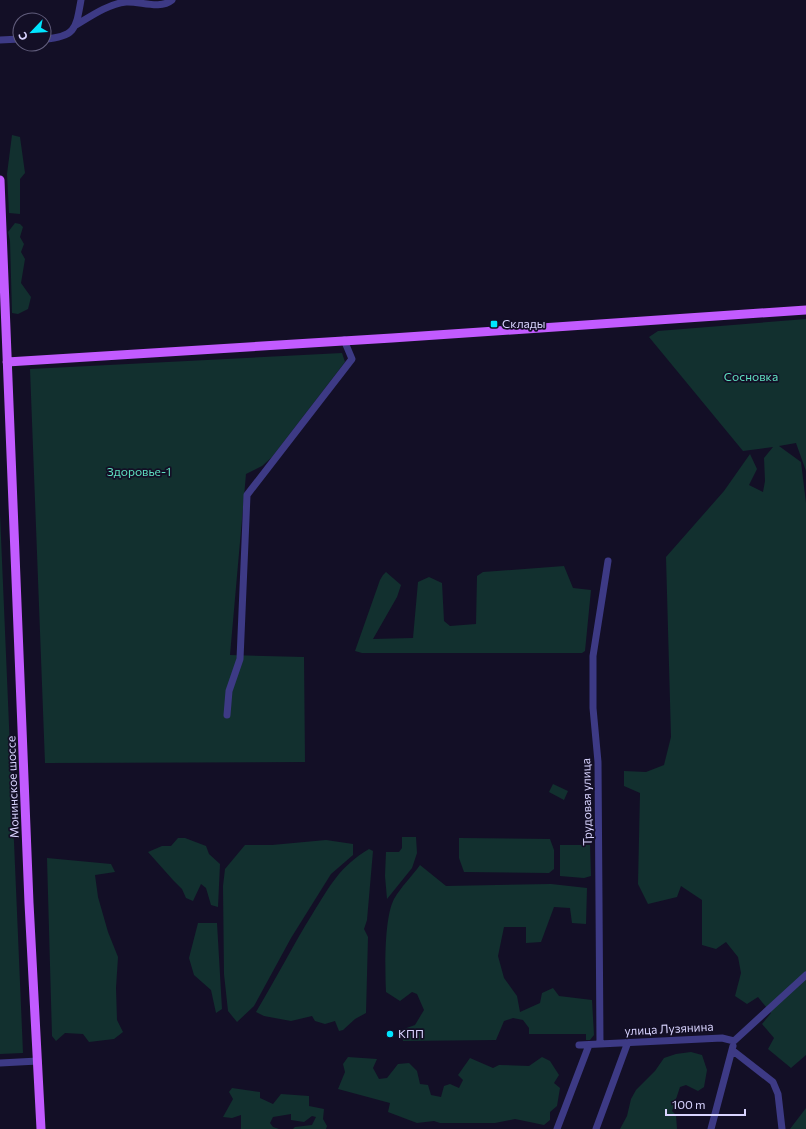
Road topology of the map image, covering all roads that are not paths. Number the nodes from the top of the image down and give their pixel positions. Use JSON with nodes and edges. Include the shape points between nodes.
{"nodes":[{"id":1,"x":81,"y":0,"type":"edge"},
{"id":2,"x":172,"y":0,"type":"edge"},
{"id":3,"x":76,"y":25,"type":"junction"},
{"id":4,"x":52,"y":38,"type":"edge"},
{"id":5,"x":12,"y":39,"type":"edge"},
{"id":6,"x":0,"y":40,"type":"edge"},
{"id":7,"x":0,"y":180,"type":"edge"},
{"id":8,"x":806,"y":310,"type":"edge"},
{"id":9,"x":344,"y":340,"type":"junction"},
{"id":10,"x":7,"y":362,"type":"junction"},
{"id":11,"x":608,"y":561,"type":"dead end"},
{"id":12,"x":227,"y":715,"type":"dead end"},
{"id":13,"x":806,"y":975,"type":"edge"},
{"id":14,"x":734,"y":1041,"type":"junction"},
{"id":15,"x":628,"y":1042,"type":"junction"},
{"id":16,"x":600,"y":1044,"type":"junction"},
{"id":17,"x":579,"y":1045,"type":"dead end"},
{"id":18,"x":589,"y":1045,"type":"junction"},
{"id":19,"x":732,"y":1050,"type":"junction"},
{"id":20,"x":38,"y":1061,"type":"junction"},
{"id":21,"x":0,"y":1063,"type":"edge"},
{"id":22,"x":41,"y":1129,"type":"edge"},
{"id":23,"x":557,"y":1129,"type":"edge"},
{"id":24,"x":596,"y":1129,"type":"edge"},
{"id":25,"x":710,"y":1129,"type":"edge"},
{"id":26,"x":782,"y":1129,"type":"edge"}],
"edges":[{"from":1,"to":3,"type":"street"},
{"from":2,"to":3,"type":"street","via":[[164,4],[117,4]]},
{"from":3,"to":4,"type":"street","via":[[64,36]]},
{"from":5,"to":6,"type":"street"},
{"from":7,"to":10,"type":"main road","name":"Монинское шоссе"},
{"from":8,"to":9,"type":"main road"},
{"from":9,"to":10,"type":"main road"},
{"from":9,"to":12,"type":"street","via":[[352,359],[247,495],[240,659],[229,691]]},
{"from":10,"to":20,"type":"main road","name":"Монинское шоссе"},
{"from":11,"to":16,"type":"street","name":"Трудовая улица","via":[[593,660],[593,708],[598,762]]},
{"from":13,"to":14,"type":"street"},
{"from":14,"to":15,"type":"street","name":"улица Лузянина","via":[[722,1038]]},
{"from":14,"to":19,"type":"street"},
{"from":15,"to":16,"type":"street","name":"улица Лузянина"},
{"from":15,"to":24,"type":"street"},
{"from":16,"to":18,"type":"street","name":"улица Лузянина"},
{"from":17,"to":18,"type":"street","name":"улица Лузянина"},
{"from":18,"to":23,"type":"street"},
{"from":19,"to":25,"type":"street"},
{"from":19,"to":26,"type":"street","via":[[774,1082]]},
{"from":20,"to":21,"type":"street"},
{"from":20,"to":22,"type":"main road","name":"Монинское шоссе"}]}
